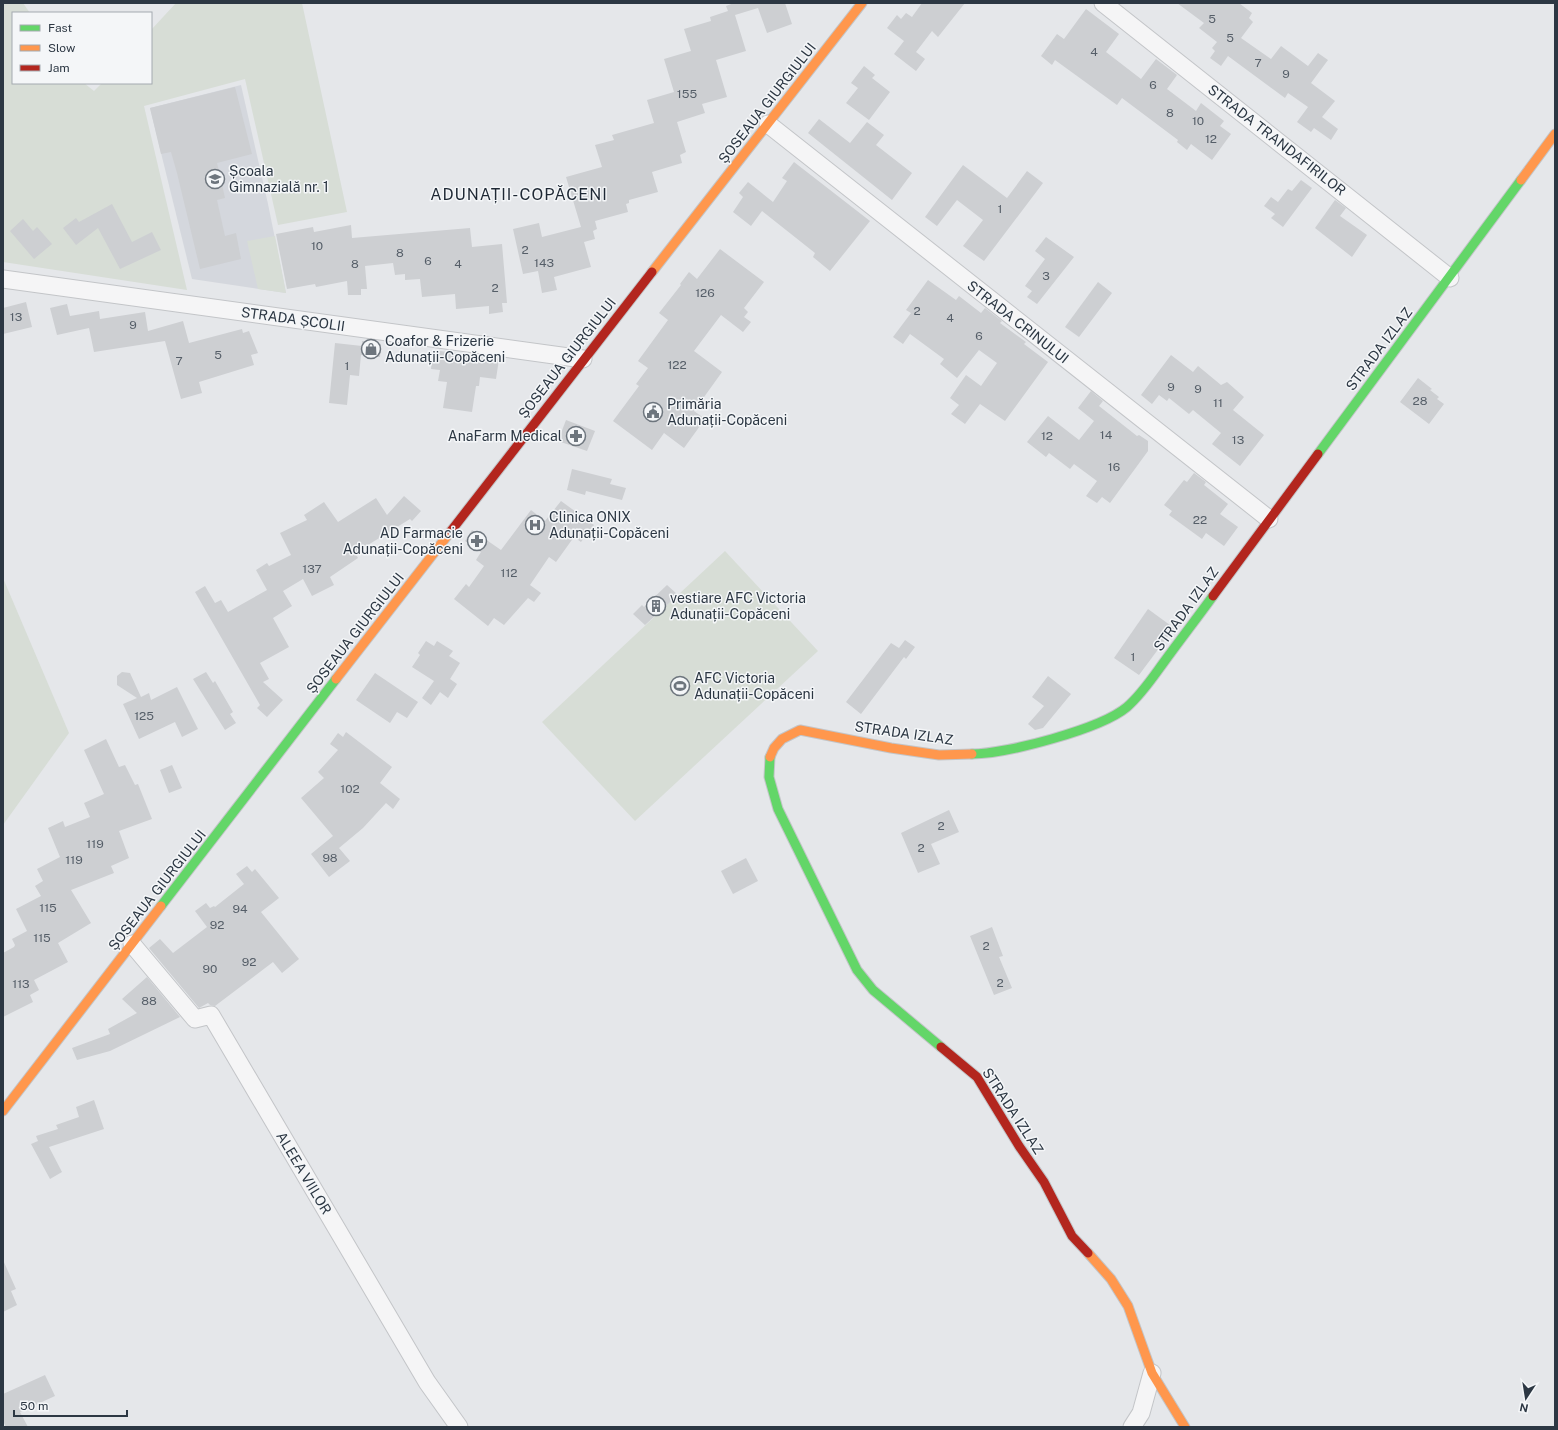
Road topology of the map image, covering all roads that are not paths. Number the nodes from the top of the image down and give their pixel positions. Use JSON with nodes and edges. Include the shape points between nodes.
{"nodes":[{"id":1,"x":862,"y":3,"type":"edge"},
{"id":2,"x":1103,"y":3,"type":"edge"},
{"id":3,"x":768,"y":124,"type":"junction"},
{"id":4,"x":1555,"y":134,"type":"edge"},
{"id":5,"x":1450,"y":278,"type":"junction"},
{"id":6,"x":3,"y":279,"type":"edge"},
{"id":7,"x":583,"y":359,"type":"junction"},
{"id":8,"x":1269,"y":519,"type":"junction"},
{"id":9,"x":132,"y":944,"type":"junction"},
{"id":10,"x":3,"y":1111,"type":"edge"},
{"id":11,"x":1152,"y":1373,"type":"junction"},
{"id":12,"x":459,"y":1427,"type":"edge"},
{"id":13,"x":1132,"y":1427,"type":"edge"},
{"id":14,"x":1185,"y":1427,"type":"edge"}],
"edges":[{"from":1,"to":3,"type":"street","name":"ȘOSEAUA GIURGIULUI"},
{"from":2,"to":5,"type":"street","name":"STRADA TRANDAFIRILOR"},
{"from":3,"to":7,"type":"street","name":"ȘOSEAUA GIURGIULUI"},
{"from":3,"to":8,"type":"street","name":"STRADA CRINULUI"},
{"from":4,"to":5,"type":"street","name":"STRADA IZLAZ"},
{"from":5,"to":8,"type":"street","name":"STRADA IZLAZ"},
{"from":6,"to":7,"type":"street","name":"STRADA ȘCOLII"},
{"from":7,"to":9,"type":"street","name":"ȘOSEAUA GIURGIULUI"},
{"from":8,"to":11,"type":"street","name":"STRADA IZLAZ","via":[[1148,684],[1127,707],[1109,718],[1034,744],[962,756],[891,748],[800,730],[778,742],[771,752],[768,763],[781,815],[857,970],[873,990],[977,1078],[1044,1182],[1072,1236],[1111,1279],[1128,1306]]},
{"from":9,"to":10,"type":"street","name":"ȘOSEAUA GIURGIULUI"},
{"from":9,"to":12,"type":"street","name":"ALEEA VIILOR","via":[[195,1019],[211,1015],[427,1382]]},
{"from":11,"to":13,"type":"street","via":[[1140,1413]]},
{"from":11,"to":14,"type":"street","name":"STRADA IZLAZ"}]}
